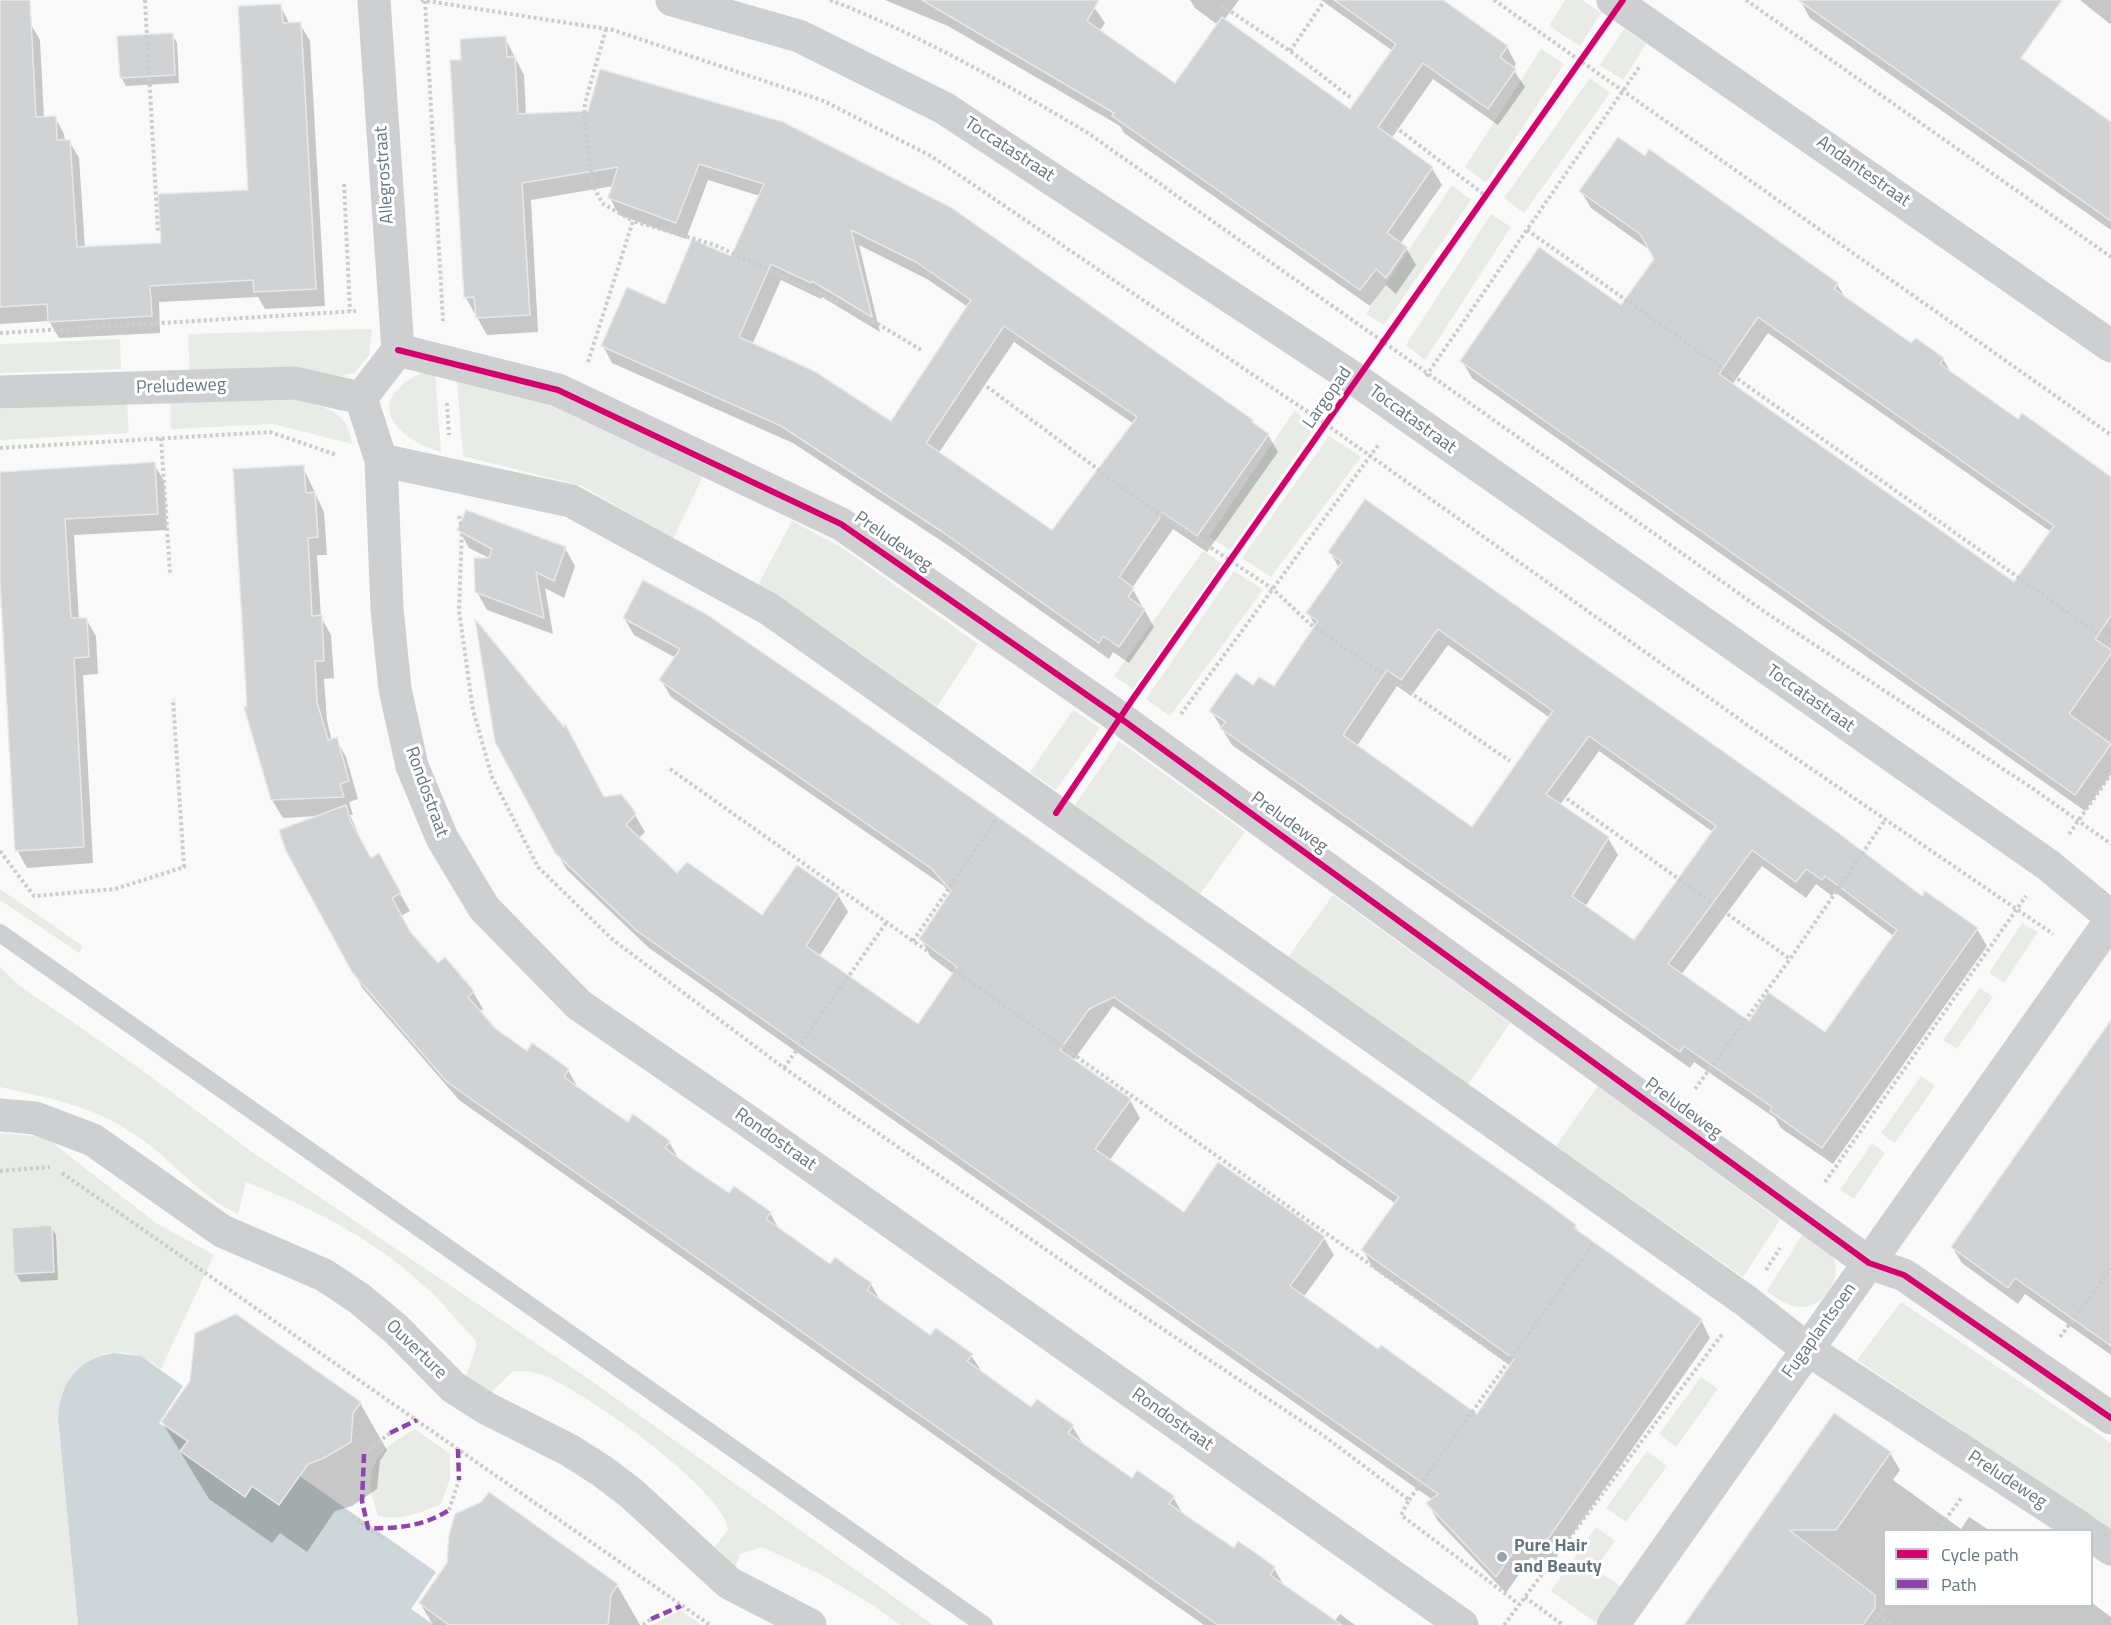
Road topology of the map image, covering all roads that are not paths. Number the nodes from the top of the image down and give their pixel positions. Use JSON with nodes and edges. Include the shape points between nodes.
{"nodes":[{"id":1,"x":374,"y":0,"type":"edge"},
{"id":2,"x":672,"y":0,"type":"edge"},
{"id":3,"x":1617,"y":2,"type":"edge"},
{"id":4,"x":2111,"y":346,"type":"edge"},
{"id":5,"x":398,"y":350,"type":"junction"},
{"id":6,"x":0,"y":392,"type":"edge"},
{"id":7,"x":361,"y":398,"type":"junction"},
{"id":8,"x":381,"y":460,"type":"junction"},
{"id":9,"x":2111,"y":918,"type":"edge"},
{"id":10,"x":0,"y":933,"type":"edge"},
{"id":11,"x":0,"y":1115,"type":"edge"},
{"id":12,"x":1869,"y":1263,"type":"junction"},
{"id":13,"x":1807,"y":1349,"type":"junction"},
{"id":14,"x":2111,"y":1418,"type":"edge"},
{"id":15,"x":2082,"y":1529,"type":"edge"},
{"id":16,"x":2093,"y":1537,"type":"edge"},
{"id":17,"x":2111,"y":1548,"type":"edge"},
{"id":18,"x":810,"y":1625,"type":"edge"},
{"id":19,"x":984,"y":1625,"type":"edge"},
{"id":20,"x":1462,"y":1625,"type":"edge"},
{"id":21,"x":1613,"y":1625,"type":"edge"}],
"edges":[{"from":1,"to":5,"type":"street","name":"Allegrostraat"},
{"from":2,"to":9,"type":"street","name":"Toccatastraat","via":[[799,36],[944,108],[1358,381],[2048,866]]},
{"from":3,"to":4,"type":"street","name":"Andantestraat"},
{"from":5,"to":7,"type":"street"},
{"from":5,"to":12,"type":"street","name":"Preludeweg","via":[[558,390],[841,524],[1158,746]]},
{"from":6,"to":7,"type":"street","name":"Preludeweg","via":[[295,383]]},
{"from":7,"to":8,"type":"street"},
{"from":8,"to":13,"type":"street","name":"Preludeweg","via":[[571,501],[769,609],[1736,1294]]},
{"from":8,"to":20,"type":"street","name":"Rondostraat","via":[[387,609],[395,689],[412,766],[442,838],[484,908],[579,1005]]},
{"from":9,"to":12,"type":"street","name":"Fugaplantsoen"},
{"from":10,"to":19,"type":"lane"},
{"from":11,"to":18,"type":"street","name":"Ouverture","via":[[35,1118],[93,1140],[222,1231],[324,1275],[396,1329],[453,1387],[602,1471],[729,1583]]},
{"from":12,"to":13,"type":"street","name":"Fugaplantsoen"},
{"from":12,"to":14,"type":"street","name":"Preludeweg","via":[[1904,1275]]},
{"from":13,"to":15,"type":"street","name":"Preludeweg"},
{"from":13,"to":21,"type":"street","name":"Fugaplantsoen"},
{"from":16,"to":17,"type":"street"}]}
